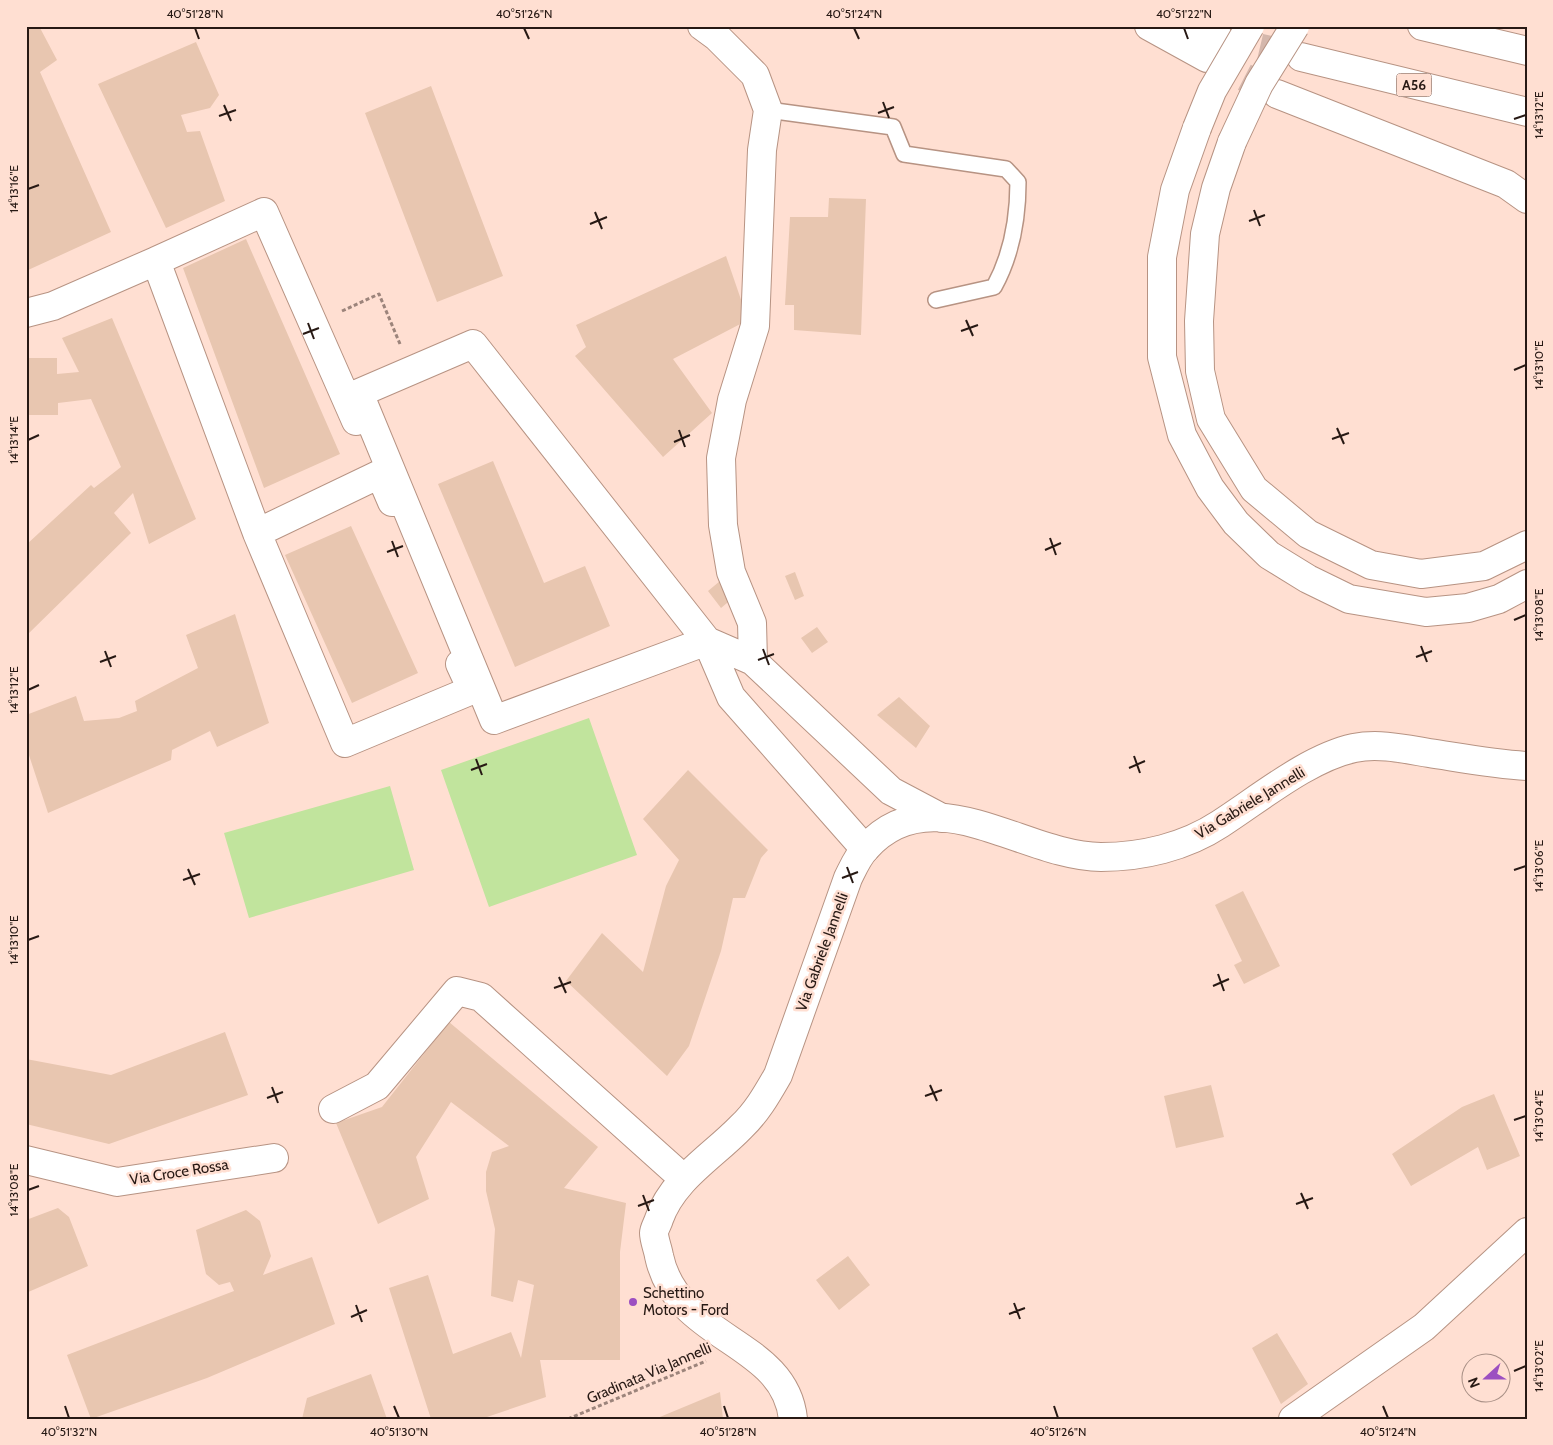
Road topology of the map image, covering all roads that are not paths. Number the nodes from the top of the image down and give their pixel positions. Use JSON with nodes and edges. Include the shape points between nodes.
{"nodes":[{"id":1,"x":702,"y":26,"type":"edge"},
{"id":2,"x":1149,"y":26,"type":"edge"},
{"id":3,"x":1174,"y":26,"type":"edge"},
{"id":4,"x":1250,"y":26,"type":"edge"},
{"id":5,"x":1296,"y":26,"type":"edge"},
{"id":6,"x":1422,"y":26,"type":"edge"},
{"id":7,"x":1527,"y":51,"type":"edge"},
{"id":8,"x":1301,"y":57,"type":"tunnel mouth"},
{"id":9,"x":1277,"y":94,"type":"tunnel mouth"},
{"id":10,"x":768,"y":110,"type":"junction"},
{"id":11,"x":1527,"y":112,"type":"edge"},
{"id":12,"x":1527,"y":198,"type":"edge"},
{"id":13,"x":156,"y":261,"type":"junction"},
{"id":14,"x":936,"y":300,"type":"dead end"},
{"id":15,"x":26,"y":313,"type":"edge"},
{"id":16,"x":380,"y":474,"type":"junction"},
{"id":17,"x":257,"y":533,"type":"junction"},
{"id":18,"x":1527,"y":545,"type":"edge"},
{"id":19,"x":1527,"y":584,"type":"edge"},
{"id":20,"x":707,"y":641,"type":"junction"},
{"id":21,"x":753,"y":661,"type":"junction"},
{"id":22,"x":1527,"y":766,"type":"edge"},
{"id":23,"x":942,"y":818,"type":"junction"},
{"id":24,"x":865,"y":849,"type":"junction"},
{"id":25,"x":333,"y":1109,"type":"dead end"},
{"id":26,"x":274,"y":1158,"type":"dead end"},
{"id":27,"x":26,"y":1160,"type":"edge"},
{"id":28,"x":684,"y":1179,"type":"junction"},
{"id":29,"x":1527,"y":1232,"type":"edge"},
{"id":30,"x":793,"y":1419,"type":"edge"},
{"id":31,"x":1294,"y":1419,"type":"edge"}],
"edges":[{"from":1,"to":10,"type":"main road","via":[[755,75]]},
{"from":2,"to":3,"type":"main road","via":[[1213,48]]},
{"from":4,"to":19,"type":"main road","bridge":true,"via":[[1212,91],[1197,128],[1175,190],[1162,256],[1162,357],[1182,434],[1210,488],[1236,523],[1269,555],[1349,599],[1426,612],[1468,608],[1499,599]]},
{"from":5,"to":18,"type":"main road","bridge":true,"via":[[1259,84],[1232,142],[1216,188],[1206,234],[1199,322],[1200,371],[1211,419],[1254,488],[1308,534],[1371,565],[1421,574],[1484,566]]},
{"from":6,"to":7,"type":"main road"},
{"from":8,"to":11,"type":"main road","number":"A56"},
{"from":9,"to":12,"type":"main road","via":[[1506,184]]},
{"from":10,"to":14,"type":"lane","via":[[893,127],[904,154],[1006,170],[1018,182],[1018,202],[1006,266],[994,287]]},
{"from":10,"to":21,"type":"main road","via":[[762,150],[755,326],[732,400],[721,458],[723,525],[731,572],[752,623]]},
{"from":13,"to":15,"type":"main road","via":[[52,306]]},
{"from":13,"to":16,"type":"main road","via":[[264,212]]},
{"from":13,"to":17,"type":"main road"},
{"from":16,"to":17,"type":"main road"},
{"from":16,"to":17,"type":"main road","via":[[472,690],[345,742]]},
{"from":20,"to":20,"type":"main road","via":[[494,720],[359,393],[474,344]]},
{"from":20,"to":21,"type":"main road"},
{"from":20,"to":24,"type":"main road","via":[[731,697]]},
{"from":21,"to":23,"type":"main road","via":[[891,791]]},
{"from":22,"to":23,"type":"main road","name":"Via Gabriele Jannelli","via":[[1388,746],[1354,748],[1317,762],[1218,826],[1182,844],[1142,854],[1099,857],[1062,851],[974,822]]},
{"from":23,"to":24,"type":"main road","name":"Via Gabriele Jannelli","via":[[915,818],[889,828]]},
{"from":24,"to":28,"type":"main road","name":"Via Gabriele Jannelli","via":[[848,878],[778,1075],[762,1104],[741,1128]]},
{"from":25,"to":28,"type":"main road","via":[[377,1086],[457,991],[481,996]]},
{"from":26,"to":27,"type":"main road","name":"Via Croce Rossa","via":[[117,1182]]},
{"from":28,"to":30,"type":"main road","name":"Via Gabriele Jannelli","via":[[665,1202],[654,1234],[662,1269],[680,1300],[703,1323],[761,1360],[784,1385]]},
{"from":29,"to":31,"type":"main road","via":[[1424,1327]]}]}
